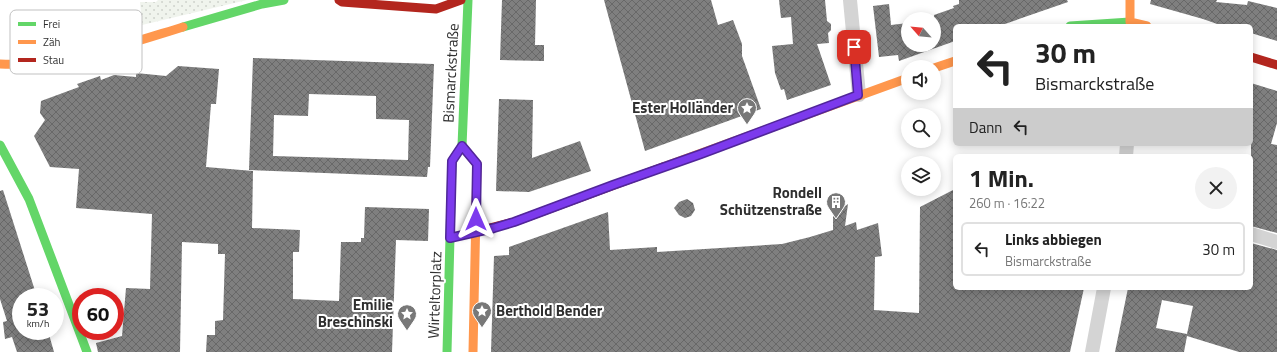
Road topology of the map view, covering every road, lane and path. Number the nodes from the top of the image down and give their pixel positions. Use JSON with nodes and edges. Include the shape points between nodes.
{"nodes":[{"id":1,"x":284,"y":0,"type":"edge"},
{"id":2,"x":340,"y":0,"type":"edge"},
{"id":3,"x":461,"y":0,"type":"edge"},
{"id":4,"x":468,"y":0,"type":"edge"},
{"id":5,"x":850,"y":0,"type":"edge"},
{"id":6,"x":1130,"y":0,"type":"edge"},
{"id":7,"x":1086,"y":24,"type":"edge"},
{"id":8,"x":1130,"y":24,"type":"edge"},
{"id":9,"x":142,"y":39,"type":"edge"},
{"id":10,"x":1253,"y":58,"type":"edge"},
{"id":11,"x":953,"y":62,"type":"edge"},
{"id":12,"x":1277,"y":65,"type":"edge"},
{"id":13,"x":941,"y":66,"type":"edge"},
{"id":14,"x":901,"y":80,"type":"edge"},
{"id":15,"x":858,"y":95,"type":"junction"},
{"id":16,"x":0,"y":145,"type":"edge"},
{"id":17,"x":462,"y":146,"type":"junction"},
{"id":18,"x":476,"y":233,"type":"junction"},
{"id":19,"x":1253,"y":235,"type":"edge"},
{"id":20,"x":450,"y":238,"type":"junction"},
{"id":21,"x":1277,"y":242,"type":"edge"},
{"id":22,"x":1104,"y":290,"type":"edge"},
{"id":23,"x":87,"y":352,"type":"edge"},
{"id":24,"x":447,"y":352,"type":"edge"},
{"id":25,"x":473,"y":352,"type":"edge"},
{"id":26,"x":1092,"y":352,"type":"edge"}],
"edges":[{"from":1,"to":9,"type":"street","via":[[262,4]]},
{"from":2,"to":3,"type":"street","via":[[436,9]]},
{"from":4,"to":17,"type":"street","name":"Bismarckstraße"},
{"from":5,"to":15,"type":"street"},
{"from":6,"to":8,"type":"street"},
{"from":7,"to":8,"type":"street"},
{"from":10,"to":12,"type":"street"},
{"from":11,"to":13,"type":"street"},
{"from":14,"to":15,"type":"street"},
{"from":15,"to":18,"type":"street","via":[[514,222]]},
{"from":16,"to":23,"type":"street","via":[[29,199]]},
{"from":17,"to":18,"type":"street","via":[[477,164]]},
{"from":17,"to":20,"type":"street","name":"Bismarckstraße","via":[[452,161]]},
{"from":18,"to":20,"type":"street"},
{"from":18,"to":25,"type":"street"},
{"from":19,"to":21,"type":"street"},
{"from":20,"to":24,"type":"street","name":"Wirteltorplatz"},
{"from":22,"to":26,"type":"street"}]}
